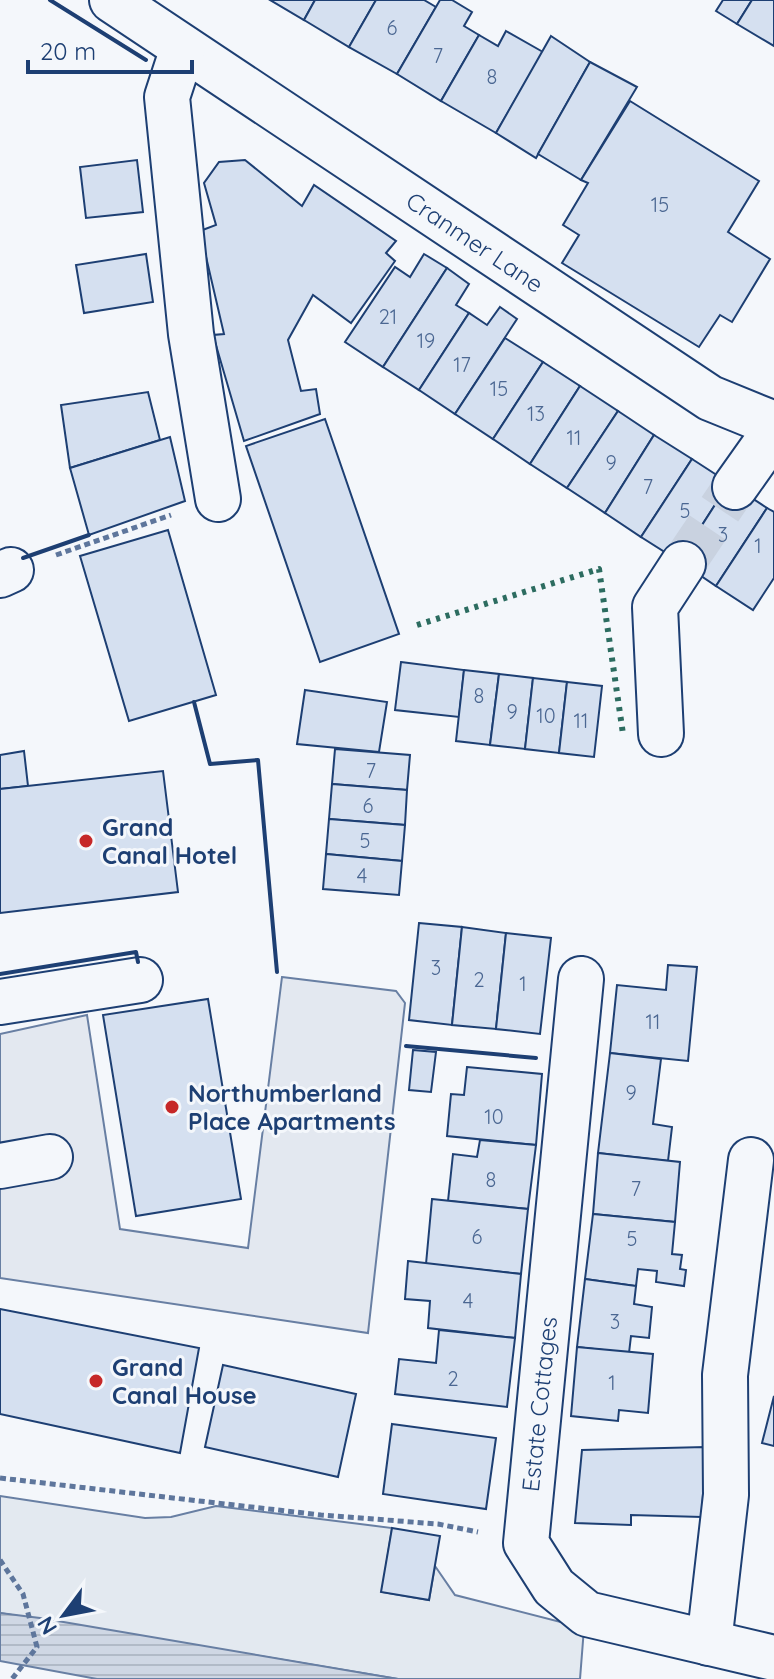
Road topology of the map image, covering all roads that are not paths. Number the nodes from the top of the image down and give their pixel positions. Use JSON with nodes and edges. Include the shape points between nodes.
{"nodes":[{"id":1,"x":112,"y":0,"type":"edge"},
{"id":2,"x":183,"y":48,"type":"junction"},
{"id":3,"x":774,"y":424,"type":"edge"},
{"id":4,"x":774,"y":432,"type":"edge"},
{"id":5,"x":740,"y":479,"type":"tunnel mouth"},
{"id":6,"x":218,"y":499,"type":"road end"},
{"id":7,"x":683,"y":564,"type":"tunnel mouth"},
{"id":8,"x":661,"y":734,"type":"dead end"},
{"id":9,"x":581,"y":979,"type":"dead end"},
{"id":10,"x":140,"y":980,"type":"dead end"},
{"id":11,"x":0,"y":1002,"type":"edge"},
{"id":12,"x":50,"y":1157,"type":"dead end"},
{"id":13,"x":751,"y":1160,"type":"dead end"},
{"id":14,"x":0,"y":1166,"type":"edge"},
{"id":15,"x":709,"y":1643,"type":"junction"},
{"id":16,"x":774,"y":1658,"type":"edge"}],
"edges":[{"from":1,"to":2,"type":"street","name":"Cranmer Lane"},
{"from":2,"to":3,"type":"street","name":"Cranmer Lane","via":[[710,398]]},
{"from":2,"to":6,"type":"street","via":[[167,97],[191,334]]},
{"from":4,"to":5,"type":"street"},
{"from":7,"to":8,"type":"street","via":[[655,607]]},
{"from":9,"to":15,"type":"street","name":"Estate Cottages","via":[[526,1543],[554,1587],[587,1614]]},
{"from":10,"to":11,"type":"street"},
{"from":12,"to":14,"type":"street"},
{"from":13,"to":15,"type":"street","via":[[725,1375],[726,1495]]},
{"from":15,"to":16,"type":"street"}]}
